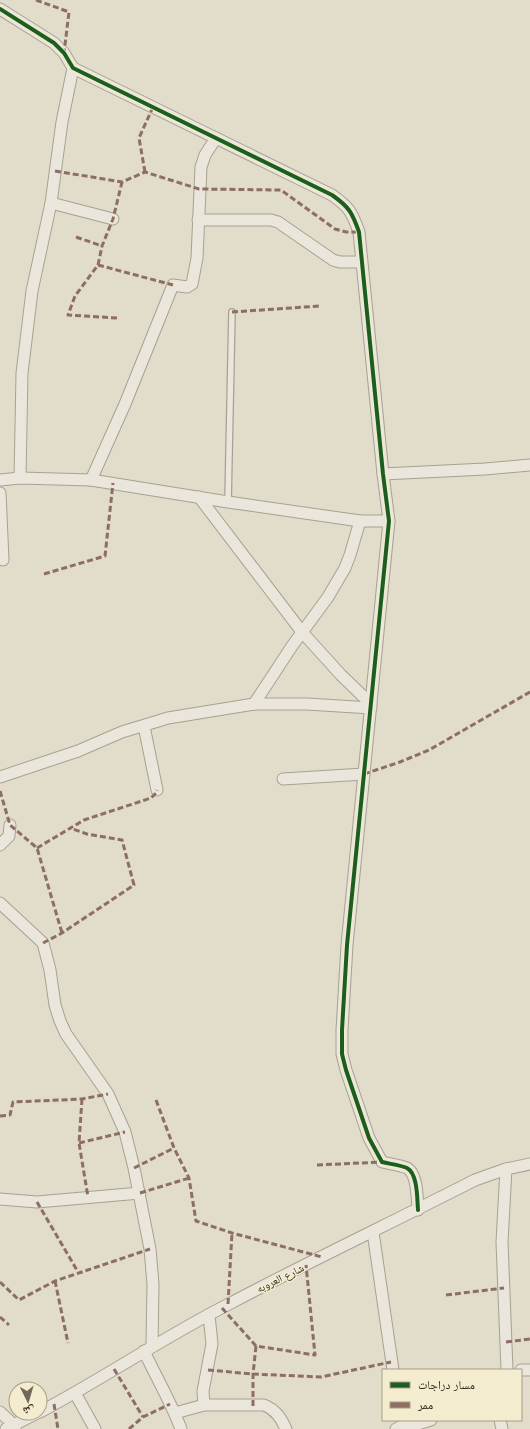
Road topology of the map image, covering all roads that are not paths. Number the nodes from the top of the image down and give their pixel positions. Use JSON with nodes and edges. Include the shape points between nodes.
{"nodes":[{"id":1,"x":0,"y":9,"type":"edge"},
{"id":2,"x":73,"y":68,"type":"junction"},
{"id":3,"x":216,"y":138,"type":"junction"},
{"id":4,"x":50,"y":203,"type":"junction"},
{"id":5,"x":113,"y":219,"type":"dead end"},
{"id":6,"x":198,"y":220,"type":"junction"},
{"id":7,"x":361,"y":262,"type":"junction"},
{"id":8,"x":232,"y":312,"type":"dead end"},
{"id":9,"x":530,"y":465,"type":"edge"},
{"id":10,"x":383,"y":474,"type":"junction"},
{"id":11,"x":20,"y":478,"type":"junction"},
{"id":12,"x":0,"y":480,"type":"edge"},
{"id":13,"x":91,"y":480,"type":"junction"},
{"id":14,"x":0,"y":493,"type":"edge"},
{"id":15,"x":199,"y":498,"type":"junction"},
{"id":16,"x":228,"y":502,"type":"junction"},
{"id":17,"x":360,"y":521,"type":"junction"},
{"id":18,"x":389,"y":521,"type":"junction"},
{"id":19,"x":3,"y":560,"type":"dead end"},
{"id":20,"x":302,"y":632,"type":"junction"},
{"id":21,"x":254,"y":704,"type":"junction"},
{"id":22,"x":371,"y":706,"type":"junction"},
{"id":23,"x":144,"y":726,"type":"junction"},
{"id":24,"x":364,"y":774,"type":"junction"},
{"id":25,"x":0,"y":777,"type":"edge"},
{"id":26,"x":283,"y":779,"type":"dead end"},
{"id":27,"x":157,"y":790,"type":"dead end"},
{"id":28,"x":10,"y":826,"type":"dead end"},
{"id":29,"x":0,"y":845,"type":"edge"},
{"id":30,"x":0,"y":903,"type":"edge"},
{"id":31,"x":530,"y":1164,"type":"edge"},
{"id":32,"x":506,"y":1169,"type":"junction"},
{"id":33,"x":140,"y":1193,"type":"junction"},
{"id":34,"x":0,"y":1200,"type":"edge"},
{"id":35,"x":418,"y":1210,"type":"junction"},
{"id":36,"x":373,"y":1232,"type":"junction"},
{"id":37,"x":209,"y":1315,"type":"junction"},
{"id":38,"x":148,"y":1348,"type":"junction"},
{"id":39,"x":393,"y":1369,"type":"edge"},
{"id":40,"x":507,"y":1369,"type":"edge"},
{"id":41,"x":75,"y":1393,"type":"junction"},
{"id":42,"x":204,"y":1405,"type":"junction"},
{"id":43,"x":48,"y":1408,"type":"edge"},
{"id":44,"x":0,"y":1412,"type":"edge"},
{"id":45,"x":175,"y":1412,"type":"junction"},
{"id":46,"x":24,"y":1421,"type":"edge"},
{"id":47,"x":426,"y":1421,"type":"edge"},
{"id":48,"x":410,"y":1424,"type":"edge"},
{"id":49,"x":12,"y":1428,"type":"edge"},
{"id":50,"x":95,"y":1429,"type":"edge"},
{"id":51,"x":181,"y":1429,"type":"edge"},
{"id":52,"x":286,"y":1429,"type":"edge"},
{"id":53,"x":396,"y":1429,"type":"edge"}],
"edges":[{"from":1,"to":2,"type":"street","via":[[54,43]]},
{"from":2,"to":3,"type":"street"},
{"from":2,"to":4,"type":"street"},
{"from":3,"to":6,"type":"street","via":[[205,154],[201,166]]},
{"from":3,"to":7,"type":"street","via":[[332,195],[346,205],[359,232]]},
{"from":4,"to":5,"type":"street"},
{"from":4,"to":11,"type":"street","via":[[32,291],[22,373]]},
{"from":6,"to":7,"type":"street","via":[[271,220],[278,222],[333,260]]},
{"from":6,"to":13,"type":"street","via":[[197,258],[192,284],[187,287],[173,285]]},
{"from":7,"to":10,"type":"street"},
{"from":8,"to":16,"type":"lane"},
{"from":9,"to":10,"type":"street"},
{"from":10,"to":18,"type":"street"},
{"from":11,"to":12,"type":"street"},
{"from":11,"to":13,"type":"street"},
{"from":13,"to":15,"type":"street"},
{"from":14,"to":19,"type":"street"},
{"from":15,"to":16,"type":"street"},
{"from":15,"to":20,"type":"street"},
{"from":16,"to":17,"type":"street"},
{"from":17,"to":18,"type":"street"},
{"from":17,"to":20,"type":"street","via":[[345,568],[328,598]]},
{"from":18,"to":22,"type":"street"},
{"from":20,"to":21,"type":"street"},
{"from":20,"to":22,"type":"street"},
{"from":21,"to":22,"type":"street"},
{"from":21,"to":23,"type":"street","via":[[168,718]]},
{"from":22,"to":24,"type":"street"},
{"from":23,"to":25,"type":"street"},
{"from":23,"to":27,"type":"street"},
{"from":24,"to":26,"type":"street"},
{"from":24,"to":35,"type":"street","via":[[347,945],[342,1054],[369,1138],[382,1162],[408,1169],[412,1173],[416,1181]]},
{"from":28,"to":29,"type":"street","via":[[9,836]]},
{"from":30,"to":33,"type":"street","via":[[43,943],[60,1021],[66,1034],[108,1094],[125,1132]]},
{"from":31,"to":32,"type":"street","name":"شارع العروبه"},
{"from":32,"to":35,"type":"street","name":"شارع العروبه","via":[[475,1180]]},
{"from":32,"to":40,"type":"street","via":[[502,1242]]},
{"from":33,"to":34,"type":"street","via":[[37,1202]]},
{"from":33,"to":38,"type":"street","via":[[154,1284]]},
{"from":35,"to":36,"type":"street","name":"شارع العروبه"},
{"from":36,"to":37,"type":"street","name":"شارع العروبه"},
{"from":36,"to":39,"type":"street"},
{"from":37,"to":38,"type":"street","name":"شارع العروبه"},
{"from":37,"to":42,"type":"street","via":[[212,1344],[203,1391]]},
{"from":38,"to":41,"type":"street","name":"شارع العروبه"},
{"from":38,"to":45,"type":"street","via":[[156,1377]]},
{"from":41,"to":43,"type":"street","name":"شارع العروبه"},
{"from":41,"to":50,"type":"street"},
{"from":42,"to":45,"type":"street"},
{"from":42,"to":52,"type":"street","via":[[264,1405],[277,1413]]},
{"from":44,"to":49,"type":"street"},
{"from":45,"to":51,"type":"street"},
{"from":46,"to":49,"type":"street"},
{"from":47,"to":48,"type":"street"},
{"from":48,"to":53,"type":"street"}]}
